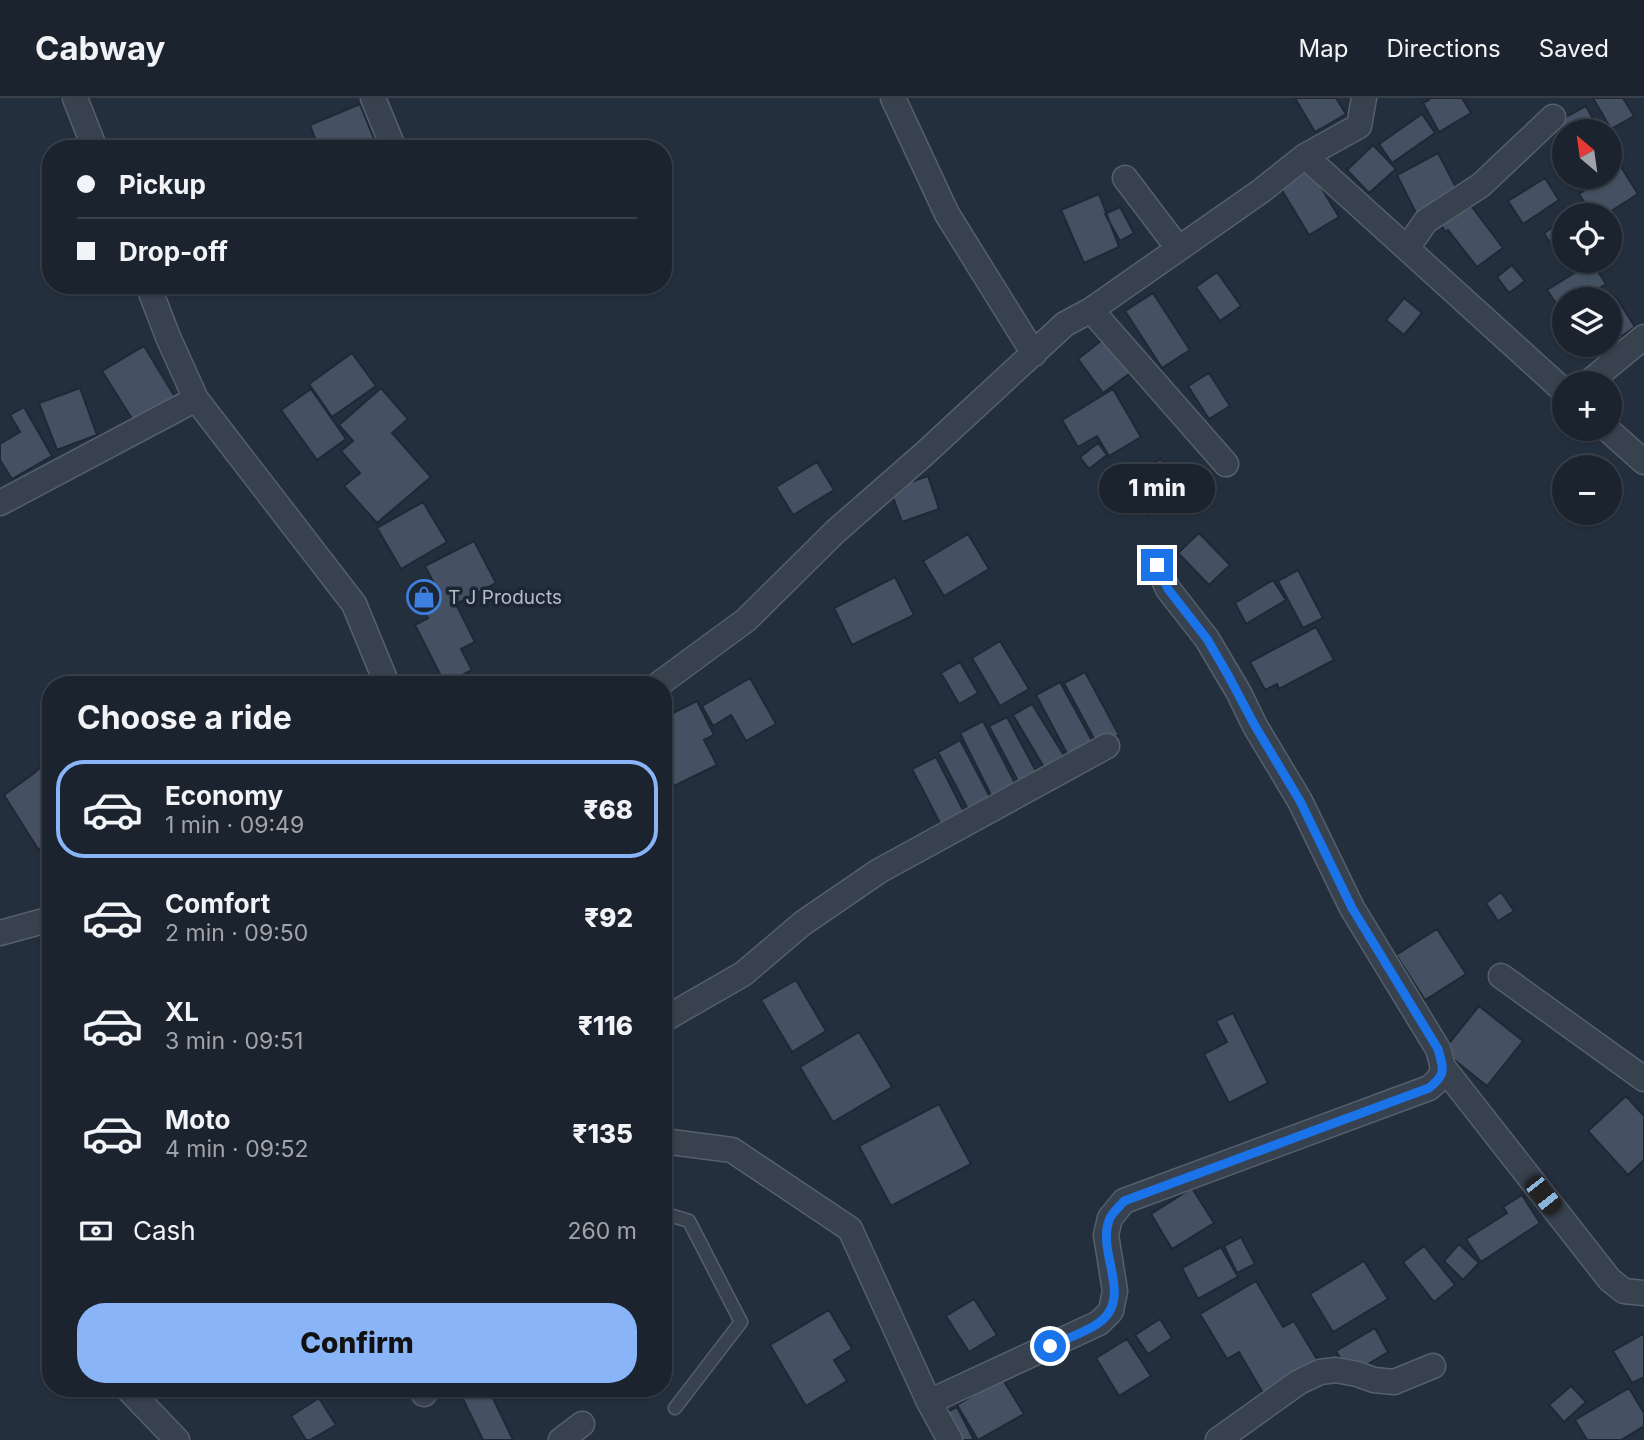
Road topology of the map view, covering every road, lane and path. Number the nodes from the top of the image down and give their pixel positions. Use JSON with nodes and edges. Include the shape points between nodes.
{"nodes":[{"id":1,"x":75,"y":98,"type":"edge"},
{"id":2,"x":373,"y":98,"type":"edge"},
{"id":3,"x":893,"y":98,"type":"edge"},
{"id":4,"x":1364,"y":98,"type":"edge"},
{"id":5,"x":1553,"y":117,"type":"dead end"},
{"id":6,"x":91,"y":140,"type":"edge"},
{"id":7,"x":390,"y":140,"type":"edge"},
{"id":8,"x":1305,"y":156,"type":"junction"},
{"id":9,"x":1125,"y":178,"type":"dead end"},
{"id":10,"x":1178,"y":248,"type":"junction"},
{"id":11,"x":1407,"y":248,"type":"junction"},
{"id":12,"x":151,"y":294,"type":"edge"},
{"id":13,"x":1091,"y":310,"type":"junction"},
{"id":14,"x":1644,"y":337,"type":"edge"},
{"id":15,"x":1034,"y":354,"type":"junction"},
{"id":16,"x":1603,"y":371,"type":"edge"},
{"id":17,"x":1552,"y":380,"type":"edge"},
{"id":18,"x":196,"y":399,"type":"junction"},
{"id":19,"x":1620,"y":441,"type":"edge"},
{"id":20,"x":1644,"y":462,"type":"edge"},
{"id":21,"x":1226,"y":464,"type":"dead end"},
{"id":22,"x":0,"y":503,"type":"edge"},
{"id":23,"x":1157,"y":565,"type":"dead end"},
{"id":24,"x":384,"y":676,"type":"edge"},
{"id":25,"x":670,"y":676,"type":"edge"},
{"id":26,"x":1107,"y":746,"type":"dead end"},
{"id":27,"x":42,"y":921,"type":"edge"},
{"id":28,"x":0,"y":933,"type":"edge"},
{"id":29,"x":1501,"y":976,"type":"dead end"},
{"id":30,"x":672,"y":1015,"type":"edge"},
{"id":31,"x":1443,"y":1067,"type":"junction"},
{"id":32,"x":1644,"y":1079,"type":"edge"},
{"id":33,"x":672,"y":1142,"type":"edge"},
{"id":34,"x":672,"y":1216,"type":"edge"},
{"id":35,"x":1644,"y":1293,"type":"edge"},
{"id":36,"x":1433,"y":1366,"type":"dead end"},
{"id":37,"x":136,"y":1397,"type":"edge"},
{"id":38,"x":929,"y":1402,"type":"junction"},
{"id":39,"x":676,"y":1408,"type":"dead end"},
{"id":40,"x":582,"y":1424,"type":"dead end"},
{"id":41,"x":177,"y":1440,"type":"edge"},
{"id":42,"x":561,"y":1440,"type":"edge"},
{"id":43,"x":950,"y":1440,"type":"edge"},
{"id":44,"x":1218,"y":1440,"type":"edge"}],
"edges":[{"from":1,"to":6,"type":"street"},
{"from":2,"to":7,"type":"street"},
{"from":3,"to":15,"type":"street","via":[[947,214]]},
{"from":4,"to":8,"type":"street","via":[[1359,126]]},
{"from":5,"to":11,"type":"street","via":[[1481,185],[1426,221]]},
{"from":8,"to":10,"type":"street"},
{"from":8,"to":11,"type":"street"},
{"from":9,"to":10,"type":"street"},
{"from":10,"to":13,"type":"street"},
{"from":11,"to":17,"type":"street"},
{"from":12,"to":18,"type":"street"},
{"from":13,"to":15,"type":"street","via":[[1065,324]]},
{"from":13,"to":21,"type":"street"},
{"from":14,"to":16,"type":"street"},
{"from":15,"to":25,"type":"street","via":[[836,531],[746,620]]},
{"from":18,"to":22,"type":"street"},
{"from":18,"to":24,"type":"street","via":[[354,604]]},
{"from":19,"to":20,"type":"street"},
{"from":23,"to":31,"type":"street","via":[[1168,589],[1233,682],[1300,801],[1352,908],[1438,1049]]},
{"from":26,"to":30,"type":"street","via":[[879,871],[803,923],[743,974]]},
{"from":27,"to":28,"type":"street"},
{"from":29,"to":32,"type":"street"},
{"from":31,"to":35,"type":"street","via":[[1610,1280],[1624,1291]]},
{"from":31,"to":38,"type":"street","via":[[1440,1080],[1429,1088],[1124,1201],[1110,1218],[1106,1235],[1115,1291],[1111,1311],[1098,1323]]},
{"from":33,"to":38,"type":"street","via":[[732,1150],[850,1229]]},
{"from":34,"to":39,"type":"lane","via":[[689,1221],[741,1322]]},
{"from":36,"to":44,"type":"street","via":[[1394,1382],[1336,1370],[1320,1372]]},
{"from":37,"to":41,"type":"street"},
{"from":38,"to":43,"type":"street"},
{"from":40,"to":42,"type":"street"}]}
